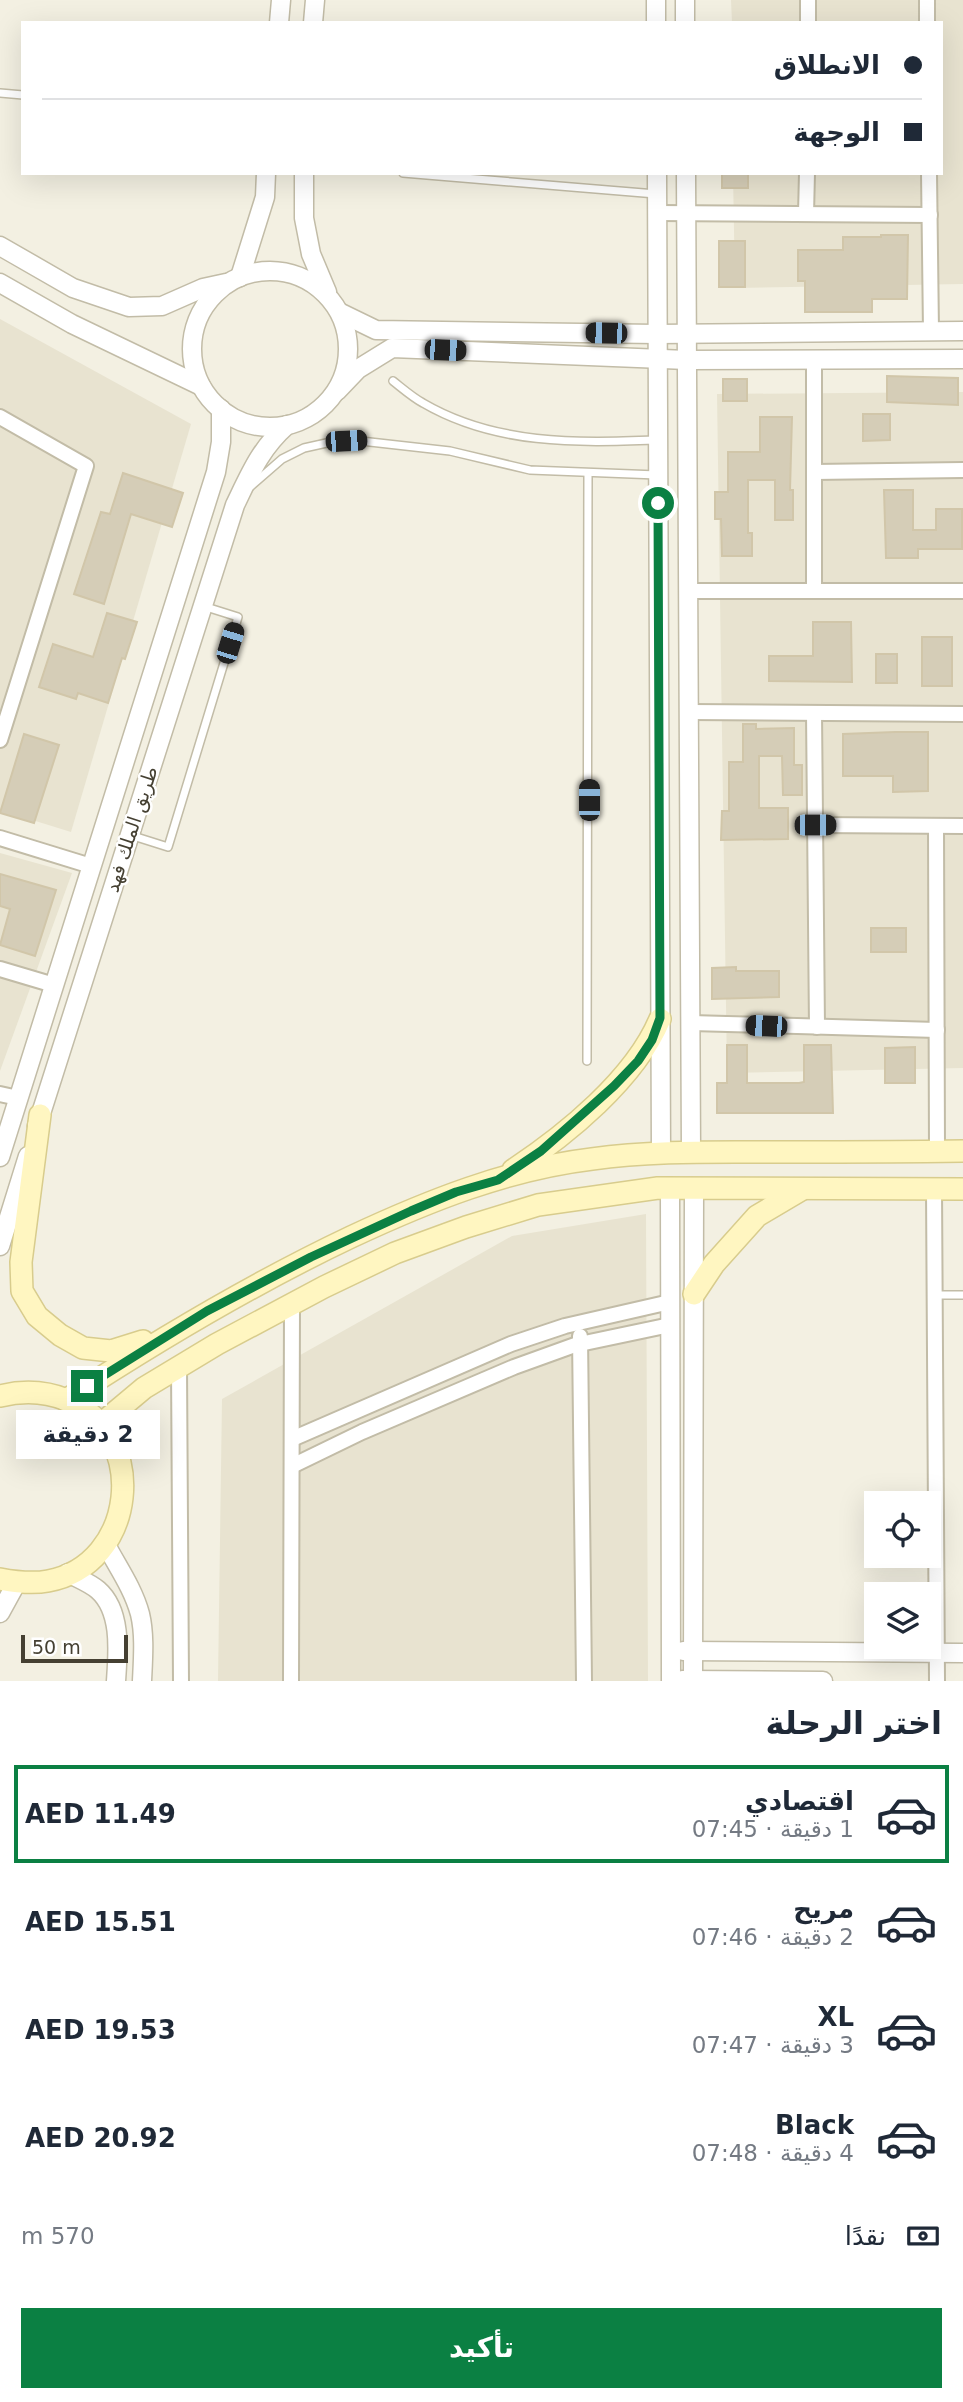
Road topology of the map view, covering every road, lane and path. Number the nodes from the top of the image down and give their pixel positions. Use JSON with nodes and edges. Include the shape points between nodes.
{"nodes":[{"id":1,"x":281,"y":0,"type":"edge"},
{"id":2,"x":315,"y":0,"type":"edge"},
{"id":3,"x":656,"y":0,"type":"edge"},
{"id":4,"x":685,"y":0,"type":"edge"},
{"id":5,"x":808,"y":0,"type":"edge"},
{"id":6,"x":927,"y":0,"type":"edge"},
{"id":7,"x":279,"y":21,"type":"edge"},
{"id":8,"x":313,"y":21,"type":"edge"},
{"id":9,"x":656,"y":21,"type":"edge"},
{"id":10,"x":685,"y":21,"type":"edge"},
{"id":11,"x":807,"y":21,"type":"edge"},
{"id":12,"x":927,"y":21,"type":"edge"},
{"id":13,"x":0,"y":93,"type":"edge"},
{"id":14,"x":21,"y":95,"type":"edge"},
{"id":15,"x":267,"y":175,"type":"edge"},
{"id":16,"x":304,"y":175,"type":"edge"},
{"id":17,"x":418,"y":175,"type":"edge"},
{"id":18,"x":657,"y":175,"type":"edge"},
{"id":19,"x":686,"y":175,"type":"edge"},
{"id":20,"x":807,"y":175,"type":"edge"},
{"id":21,"x":929,"y":175,"type":"edge"},
{"id":22,"x":657,"y":204,"type":"junction"},
{"id":23,"x":686,"y":213,"type":"junction"},
{"id":24,"x":806,"y":214,"type":"junction"},
{"id":25,"x":930,"y":215,"type":"junction"},
{"id":26,"x":0,"y":246,"type":"edge"},
{"id":27,"x":235,"y":279,"type":"junction"},
{"id":28,"x":0,"y":283,"type":"edge"},
{"id":29,"x":328,"y":295,"type":"junction"},
{"id":30,"x":341,"y":313,"type":"junction"},
{"id":31,"x":931,"y":331,"type":"junction"},
{"id":32,"x":963,"y":331,"type":"edge"},
{"id":33,"x":687,"y":332,"type":"junction"},
{"id":34,"x":657,"y":334,"type":"junction"},
{"id":35,"x":657,"y":359,"type":"junction"},
{"id":36,"x":963,"y":359,"type":"edge"},
{"id":37,"x":687,"y":360,"type":"junction"},
{"id":38,"x":814,"y":360,"type":"junction"},
{"id":39,"x":393,"y":381,"type":"dead end"},
{"id":40,"x":201,"y":386,"type":"junction"},
{"id":41,"x":337,"y":391,"type":"junction"},
{"id":42,"x":221,"y":410,"type":"junction"},
{"id":43,"x":0,"y":416,"type":"edge"},
{"id":44,"x":287,"y":425,"type":"junction"},
{"id":45,"x":658,"y":440,"type":"junction"},
{"id":46,"x":963,"y":470,"type":"edge"},
{"id":47,"x":814,"y":472,"type":"junction"},
{"id":48,"x":588,"y":473,"type":"junction"},
{"id":49,"x":658,"y":475,"type":"junction"},
{"id":50,"x":204,"y":510,"type":"junction"},
{"id":51,"x":233,"y":511,"type":"junction"},
{"id":52,"x":688,"y":591,"type":"junction"},
{"id":53,"x":814,"y":591,"type":"junction"},
{"id":54,"x":963,"y":591,"type":"edge"},
{"id":55,"x":203,"y":605,"type":"junction"},
{"id":56,"x":689,"y":712,"type":"junction"},
{"id":57,"x":814,"y":713,"type":"junction"},
{"id":58,"x":963,"y":715,"type":"edge"},
{"id":59,"x":0,"y":740,"type":"edge"},
{"id":60,"x":815,"y":825,"type":"junction"},
{"id":61,"x":936,"y":826,"type":"junction"},
{"id":62,"x":963,"y":826,"type":"edge"},
{"id":63,"x":129,"y":835,"type":"junction"},
{"id":64,"x":0,"y":838,"type":"edge"},
{"id":65,"x":91,"y":866,"type":"junction"},
{"id":66,"x":0,"y":969,"type":"edge"},
{"id":67,"x":54,"y":985,"type":"junction"},
{"id":68,"x":660,"y":1018,"type":"junction"},
{"id":69,"x":691,"y":1023,"type":"junction"},
{"id":70,"x":817,"y":1027,"type":"junction"},
{"id":71,"x":937,"y":1030,"type":"junction"},
{"id":72,"x":587,"y":1061,"type":"dead end"},
{"id":73,"x":9,"y":1096,"type":"edge"},
{"id":74,"x":40,"y":1115,"type":"junction"},
{"id":75,"x":937,"y":1151,"type":"junction"},
{"id":76,"x":963,"y":1151,"type":"edge"},
{"id":77,"x":661,"y":1152,"type":"junction"},
{"id":78,"x":691,"y":1152,"type":"junction"},
{"id":79,"x":0,"y":1157,"type":"edge"},
{"id":80,"x":498,"y":1180,"type":"junction"},
{"id":81,"x":670,"y":1188,"type":"junction"},
{"id":82,"x":694,"y":1188,"type":"junction"},
{"id":83,"x":805,"y":1188,"type":"junction"},
{"id":84,"x":934,"y":1189,"type":"junction"},
{"id":85,"x":963,"y":1189,"type":"edge"},
{"id":86,"x":0,"y":1246,"type":"edge"},
{"id":87,"x":694,"y":1294,"type":"junction"},
{"id":88,"x":934,"y":1295,"type":"junction"},
{"id":89,"x":963,"y":1295,"type":"edge"},
{"id":90,"x":670,"y":1302,"type":"junction"},
{"id":91,"x":292,"y":1304,"type":"junction"},
{"id":92,"x":580,"y":1323,"type":"junction"},
{"id":93,"x":670,"y":1325,"type":"junction"},
{"id":94,"x":174,"y":1331,"type":"junction"},
{"id":95,"x":580,"y":1344,"type":"junction"},
{"id":96,"x":179,"y":1367,"type":"junction"},
{"id":97,"x":0,"y":1396,"type":"edge"},
{"id":98,"x":66,"y":1400,"type":"junction"},
{"id":99,"x":101,"y":1424,"type":"junction"},
{"id":100,"x":292,"y":1439,"type":"junction"},
{"id":101,"x":292,"y":1466,"type":"junction"},
{"id":102,"x":105,"y":1543,"type":"junction"},
{"id":103,"x":68,"y":1573,"type":"junction"},
{"id":104,"x":9,"y":1581,"type":"edge"},
{"id":105,"x":936,"y":1582,"type":"edge"},
{"id":106,"x":0,"y":1613,"type":"edge"},
{"id":107,"x":671,"y":1651,"type":"junction"},
{"id":108,"x":694,"y":1651,"type":"junction"},
{"id":109,"x":864,"y":1652,"type":"edge"},
{"id":110,"x":941,"y":1653,"type":"edge"},
{"id":111,"x":963,"y":1653,"type":"edge"},
{"id":112,"x":936,"y":1659,"type":"edge"},
{"id":113,"x":671,"y":1680,"type":"edge"},
{"id":114,"x":116,"y":1681,"type":"edge"},
{"id":115,"x":142,"y":1681,"type":"edge"},
{"id":116,"x":181,"y":1681,"type":"edge"},
{"id":117,"x":291,"y":1681,"type":"edge"},
{"id":118,"x":584,"y":1681,"type":"edge"},
{"id":119,"x":693,"y":1681,"type":"edge"},
{"id":120,"x":823,"y":1681,"type":"edge"},
{"id":121,"x":937,"y":1681,"type":"edge"}],
"edges":[{"from":1,"to":7,"type":"street"},
{"from":2,"to":8,"type":"street"},
{"from":3,"to":9,"type":"street"},
{"from":4,"to":10,"type":"street"},
{"from":5,"to":11,"type":"street"},
{"from":6,"to":12,"type":"street"},
{"from":13,"to":14,"type":"lane"},
{"from":15,"to":27,"type":"street","via":[[265,197]]},
{"from":16,"to":29,"type":"street","via":[[304,218],[311,254]]},
{"from":17,"to":22,"type":"lane"},
{"from":18,"to":22,"type":"street"},
{"from":19,"to":23,"type":"street"},
{"from":20,"to":24,"type":"street"},
{"from":21,"to":25,"type":"street"},
{"from":22,"to":23,"type":"street"},
{"from":22,"to":34,"type":"street"},
{"from":23,"to":24,"type":"street"},
{"from":23,"to":33,"type":"street"},
{"from":24,"to":25,"type":"street"},
{"from":25,"to":31,"type":"street"},
{"from":26,"to":27,"type":"street","via":[[73,288],[129,307],[162,306]]},
{"from":27,"to":29,"type":"street","via":[[258,271],[277,271],[313,283]]},
{"from":27,"to":40,"type":"street","via":[[214,294],[195,328],[194,368]]},
{"from":28,"to":40,"type":"street","via":[[72,324]]},
{"from":29,"to":30,"type":"street"},
{"from":30,"to":34,"type":"street","via":[[376,330]]},
{"from":30,"to":41,"type":"street","via":[[349,352]]},
{"from":31,"to":32,"type":"street"},
{"from":31,"to":33,"type":"street"},
{"from":33,"to":34,"type":"street"},
{"from":33,"to":37,"type":"street"},
{"from":34,"to":35,"type":"street"},
{"from":35,"to":37,"type":"street"},
{"from":35,"to":41,"type":"street","via":[[392,348],[358,369]]},
{"from":35,"to":45,"type":"street"},
{"from":36,"to":38,"type":"street"},
{"from":37,"to":38,"type":"street"},
{"from":37,"to":52,"type":"street"},
{"from":38,"to":47,"type":"street"},
{"from":39,"to":45,"type":"lane","via":[[421,402],[494,432],[583,442]]},
{"from":40,"to":42,"type":"street"},
{"from":41,"to":44,"type":"street","via":[[307,418]]},
{"from":42,"to":44,"type":"street","via":[[252,425]]},
{"from":42,"to":50,"type":"street","name":"طريق الملك فهد","via":[[218,462]]},
{"from":43,"to":59,"type":"street","via":[[86,466]]},
{"from":44,"to":51,"type":"street","name":"طريق الملك فهد","via":[[269,442]]},
{"from":45,"to":49,"type":"street"},
{"from":46,"to":47,"type":"street"},
{"from":47,"to":53,"type":"street"},
{"from":48,"to":49,"type":"lane"},
{"from":48,"to":51,"type":"lane","via":[[530,470],[450,451],[331,442],[282,459],[261,475]]},
{"from":48,"to":72,"type":"lane"},
{"from":49,"to":68,"type":"street"},
{"from":50,"to":51,"type":"street"},
{"from":50,"to":65,"type":"street","name":"طريق الملك فهد"},
{"from":51,"to":55,"type":"street","name":"طريق الملك فهد"},
{"from":52,"to":53,"type":"street"},
{"from":52,"to":56,"type":"street"},
{"from":53,"to":54,"type":"street"},
{"from":55,"to":63,"type":"street","name":"طريق الملك فهد"},
{"from":55,"to":63,"type":"lane","via":[[238,617],[169,847]]},
{"from":56,"to":57,"type":"street"},
{"from":56,"to":69,"type":"street"},
{"from":57,"to":58,"type":"street"},
{"from":57,"to":60,"type":"street"},
{"from":60,"to":61,"type":"street"},
{"from":60,"to":70,"type":"street"},
{"from":61,"to":62,"type":"street"},
{"from":61,"to":71,"type":"street"},
{"from":63,"to":74,"type":"street","name":"طريق الملك فهد"},
{"from":64,"to":65,"type":"street"},
{"from":65,"to":67,"type":"street","name":"طريق الملك فهد"},
{"from":66,"to":67,"type":"street"},
{"from":67,"to":73,"type":"street","name":"طريق الملك فهد"},
{"from":68,"to":77,"type":"street"},
{"from":68,"to":80,"type":"main road","via":[[638,1061],[614,1086],[541,1151]]},
{"from":69,"to":70,"type":"street"},
{"from":69,"to":78,"type":"street"},
{"from":70,"to":71,"type":"street"},
{"from":71,"to":75,"type":"street"},
{"from":73,"to":79,"type":"street","name":"طريق الملك فهد"},
{"from":74,"to":86,"type":"street","name":"طريق الملك فهد"},
{"from":74,"to":94,"type":"main road","via":[[21,1262],[22,1291],[37,1316],[83,1348],[111,1351]]},
{"from":75,"to":76,"type":"main road"},
{"from":75,"to":78,"type":"main road"},
{"from":77,"to":78,"type":"main road"},
{"from":77,"to":80,"type":"main road","via":[[590,1159]]},
{"from":80,"to":94,"type":"main road","via":[[388,1220]]},
{"from":81,"to":82,"type":"main road"},
{"from":81,"to":90,"type":"street"},
{"from":81,"to":91,"type":"main road","via":[[538,1205],[466,1227],[395,1253]]},
{"from":82,"to":83,"type":"main road"},
{"from":82,"to":87,"type":"street"},
{"from":83,"to":84,"type":"main road"},
{"from":83,"to":87,"type":"main road","via":[[757,1216]]},
{"from":84,"to":85,"type":"main road"},
{"from":84,"to":88,"type":"street"},
{"from":87,"to":108,"type":"street"},
{"from":88,"to":89,"type":"lane"},
{"from":88,"to":105,"type":"street"},
{"from":90,"to":92,"type":"street"},
{"from":90,"to":93,"type":"street"},
{"from":91,"to":96,"type":"main road"},
{"from":91,"to":100,"type":"street"},
{"from":92,"to":95,"type":"street"},
{"from":92,"to":100,"type":"street","via":[[511,1344]]},
{"from":93,"to":95,"type":"street"},
{"from":93,"to":107,"type":"street"},
{"from":94,"to":98,"type":"main road"},
{"from":95,"to":101,"type":"street","via":[[452,1393]]},
{"from":95,"to":118,"type":"street"},
{"from":96,"to":99,"type":"main road","via":[[144,1388]]},
{"from":96,"to":116,"type":"street"},
{"from":97,"to":98,"type":"main road","via":[[18,1391],[50,1393]]},
{"from":98,"to":99,"type":"main road"},
{"from":99,"to":102,"type":"main road","via":[[116,1447],[123,1475],[123,1503]]},
{"from":100,"to":101,"type":"street"},
{"from":101,"to":117,"type":"street"},
{"from":102,"to":103,"type":"main road"},
{"from":102,"to":115,"type":"street","via":[[132,1591],[140,1616]]},
{"from":103,"to":104,"type":"main road","via":[[50,1581]]},
{"from":103,"to":114,"type":"street","via":[[97,1589],[110,1605],[116,1628]]},
{"from":104,"to":106,"type":"street"},
{"from":107,"to":108,"type":"street"},
{"from":107,"to":113,"type":"street"},
{"from":108,"to":109,"type":"street"},
{"from":108,"to":119,"type":"street"},
{"from":110,"to":111,"type":"street"},
{"from":112,"to":121,"type":"street"},
{"from":113,"to":119,"type":"street"},
{"from":119,"to":120,"type":"street"}]}
